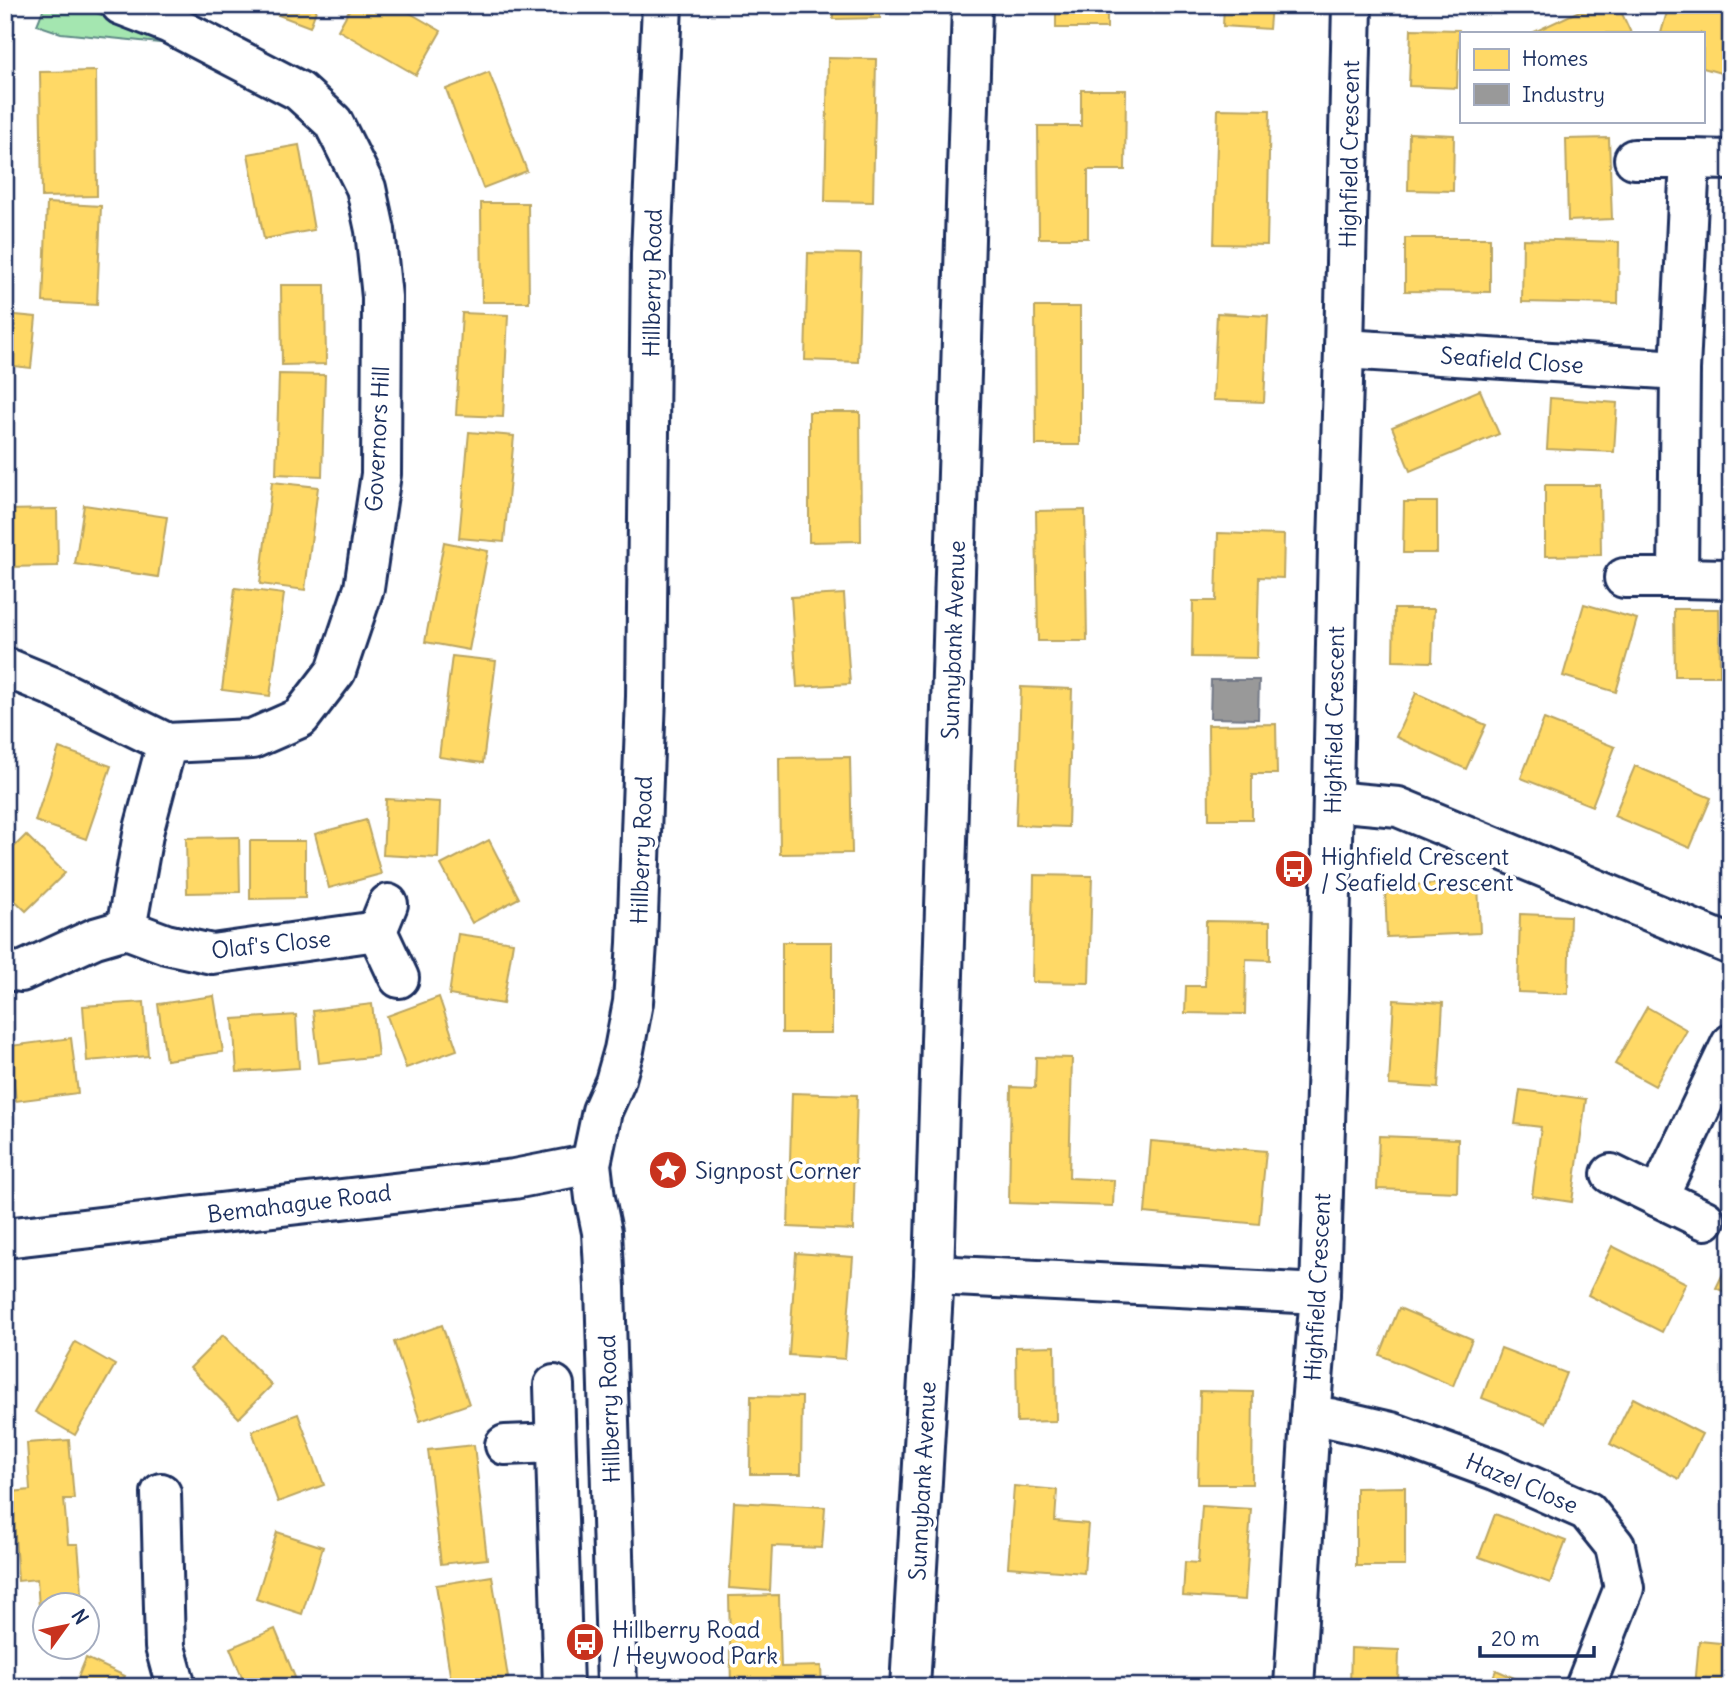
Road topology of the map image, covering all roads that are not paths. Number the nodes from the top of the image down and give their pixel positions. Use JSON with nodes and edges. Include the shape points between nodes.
{"nodes":[{"id":1,"x":121,"y":5,"type":"edge"},
{"id":2,"x":662,"y":5,"type":"edge"},
{"id":3,"x":972,"y":5,"type":"edge"},
{"id":4,"x":1352,"y":5,"type":"edge"},
{"id":5,"x":1634,"y":159,"type":"dead end"},
{"id":6,"x":1690,"y":159,"type":"junction"},
{"id":7,"x":1731,"y":160,"type":"edge"},
{"id":8,"x":1345,"y":349,"type":"junction"},
{"id":9,"x":1680,"y":370,"type":"junction"},
{"id":10,"x":1624,"y":578,"type":"dead end"},
{"id":11,"x":1678,"y":578,"type":"junction"},
{"id":12,"x":1727,"y":579,"type":"dead end"},
{"id":13,"x":5,"y":667,"type":"edge"},
{"id":14,"x":167,"y":743,"type":"junction"},
{"id":15,"x":1333,"y":801,"type":"junction"},
{"id":16,"x":126,"y":929,"type":"junction"},
{"id":17,"x":1731,"y":945,"type":"edge"},
{"id":18,"x":5,"y":970,"type":"edge"},
{"id":19,"x":399,"y":978,"type":"dead end"},
{"id":20,"x":1731,"y":1044,"type":"edge"},
{"id":21,"x":591,"y":1164,"type":"junction"},
{"id":22,"x":1611,"y":1174,"type":"dead end"},
{"id":23,"x":1658,"y":1197,"type":"junction"},
{"id":24,"x":1705,"y":1220,"type":"dead end"},
{"id":25,"x":5,"y":1238,"type":"edge"},
{"id":26,"x":934,"y":1275,"type":"junction"},
{"id":27,"x":1320,"y":1294,"type":"junction"},
{"id":28,"x":554,"y":1385,"type":"dead end"},
{"id":29,"x":1310,"y":1418,"type":"junction"},
{"id":30,"x":555,"y":1443,"type":"junction"},
{"id":31,"x":505,"y":1445,"type":"dead end"},
{"id":32,"x":161,"y":1493,"type":"dead end"},
{"id":33,"x":176,"y":1687,"type":"edge"},
{"id":34,"x":563,"y":1687,"type":"edge"},
{"id":35,"x":617,"y":1687,"type":"edge"},
{"id":36,"x":910,"y":1687,"type":"edge"},
{"id":37,"x":1294,"y":1687,"type":"edge"},
{"id":38,"x":1585,"y":1687,"type":"edge"}],
"edges":[{"from":1,"to":14,"type":"main road","name":"Governors Hill","via":[[168,23],[299,91],[333,122],[366,188],[382,297],[381,474],[364,588],[336,671],[300,718],[252,739]]},
{"from":2,"to":21,"type":"main road","name":"Hillberry Road","via":[[651,253],[646,696],[637,943],[624,1051],[602,1111]]},
{"from":3,"to":26,"type":"main road","name":"Sunnybank Avenue"},
{"from":4,"to":8,"type":"main road","name":"Highfield Crescent"},
{"from":5,"to":6,"type":"main road"},
{"from":6,"to":7,"type":"main road"},
{"from":6,"to":9,"type":"main road"},
{"from":8,"to":9,"type":"main road","name":"Seafield Close"},
{"from":8,"to":15,"type":"main road","name":"Highfield Crescent"},
{"from":9,"to":11,"type":"main road"},
{"from":10,"to":11,"type":"main road"},
{"from":11,"to":12,"type":"main road"},
{"from":13,"to":14,"type":"main road","name":"Governors Hill"},
{"from":14,"to":16,"type":"main road","via":[[144,829]]},
{"from":15,"to":17,"type":"main road","via":[[1398,807]]},
{"from":15,"to":27,"type":"main road","name":"Highfield Crescent"},
{"from":16,"to":18,"type":"main road","via":[[21,972]]},
{"from":16,"to":19,"type":"main road","name":"Olaf's Close","via":[[212,954],[382,917]]},
{"from":20,"to":23,"type":"main road"},
{"from":21,"to":25,"type":"main road","name":"Bemahague Road","via":[[514,1179]]},
{"from":21,"to":35,"type":"main road","name":"Hillberry Road","via":[[606,1287]]},
{"from":22,"to":23,"type":"main road"},
{"from":23,"to":24,"type":"main road"},
{"from":26,"to":27,"type":"main road"},
{"from":26,"to":36,"type":"main road","name":"Sunnybank Avenue"},
{"from":27,"to":29,"type":"main road","name":"Highfield Crescent"},
{"from":28,"to":30,"type":"main road"},
{"from":29,"to":37,"type":"main road","name":"Highfield Crescent"},
{"from":29,"to":38,"type":"main road","name":"Hazel Close","via":[[1391,1432],[1495,1470],[1587,1511],[1615,1546],[1624,1588]]},
{"from":30,"to":31,"type":"main road"},
{"from":30,"to":34,"type":"main road"},
{"from":32,"to":33,"type":"main road","via":[[165,1647]]}]}
